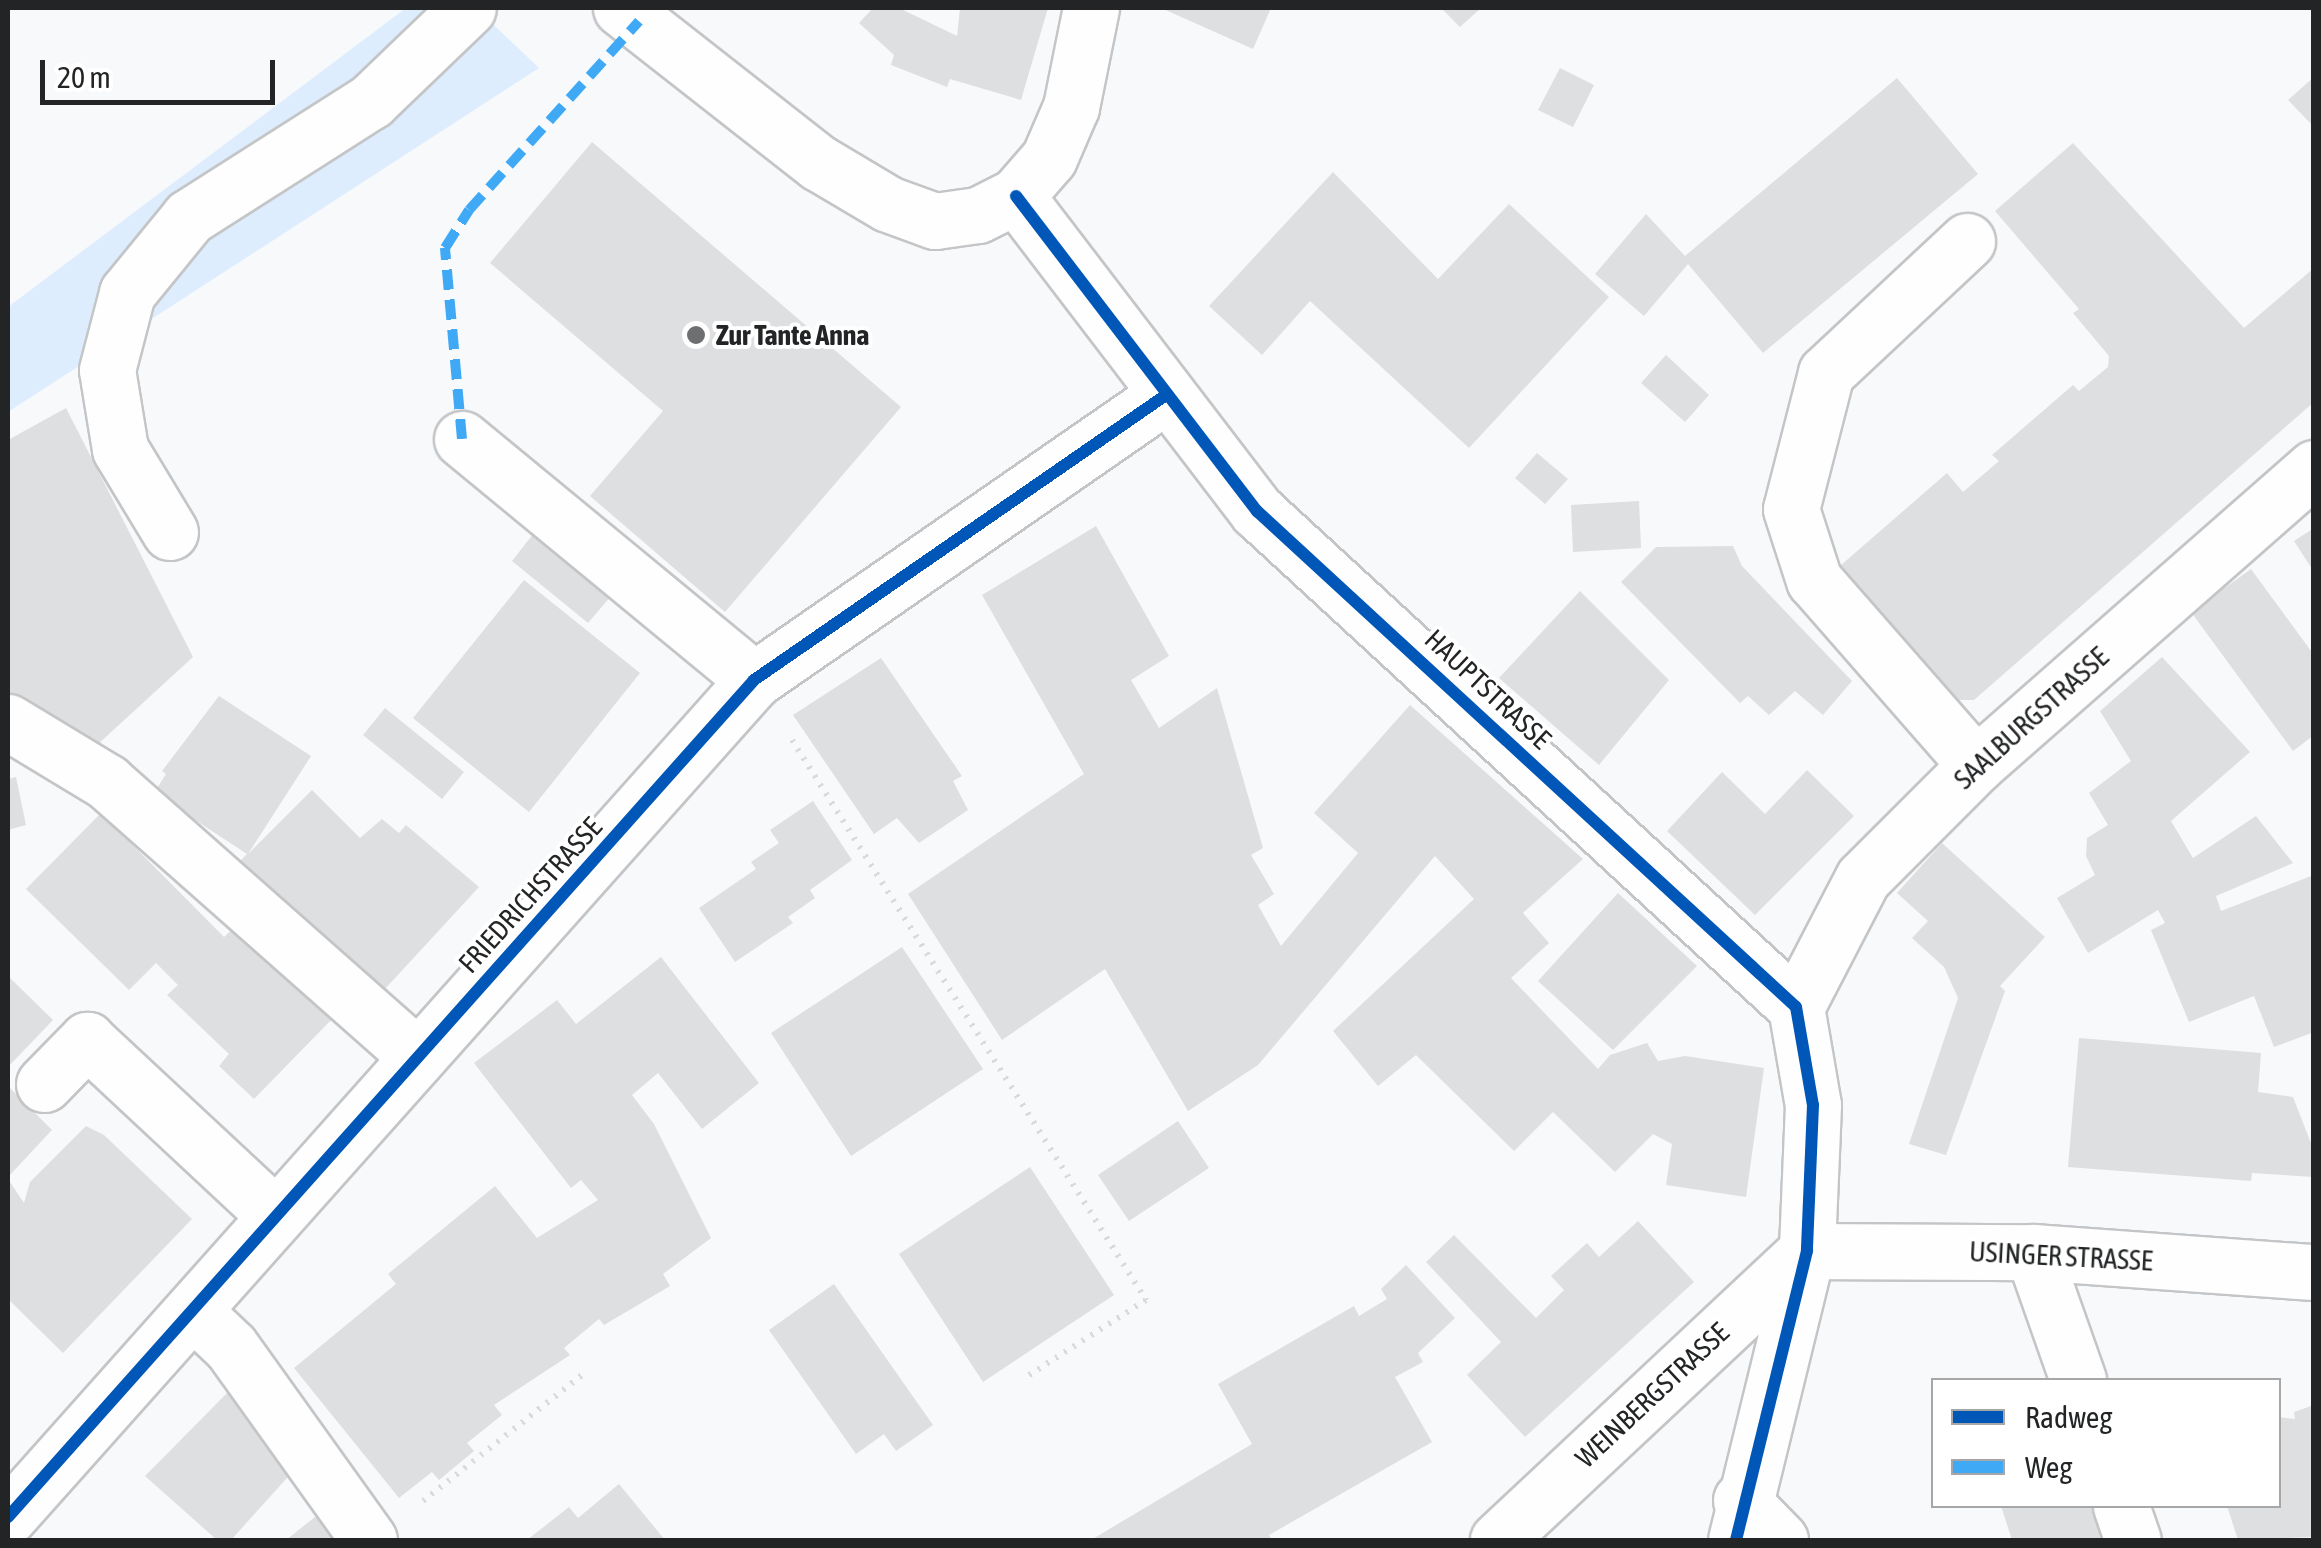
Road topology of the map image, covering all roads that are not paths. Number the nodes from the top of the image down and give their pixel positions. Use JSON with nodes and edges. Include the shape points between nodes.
{"nodes":[{"id":1,"x":468,"y":8,"type":"edge"},
{"id":2,"x":621,"y":8,"type":"edge"},
{"id":3,"x":1091,"y":8,"type":"edge"},
{"id":4,"x":1016,"y":196,"type":"junction"},
{"id":5,"x":1967,"y":241,"type":"dead end"},
{"id":6,"x":1166,"y":394,"type":"junction"},
{"id":7,"x":462,"y":439,"type":"dead end"},
{"id":8,"x":2314,"y":468,"type":"edge"},
{"id":9,"x":170,"y":532,"type":"dead end"},
{"id":10,"x":754,"y":680,"type":"junction"},
{"id":11,"x":8,"y":722,"type":"edge"},
{"id":12,"x":1976,"y":765,"type":"junction"},
{"id":13,"x":1796,"y":1006,"type":"junction"},
{"id":14,"x":418,"y":1058,"type":"junction"},
{"id":15,"x":44,"y":1084,"type":"dead end"},
{"id":16,"x":276,"y":1216,"type":"junction"},
{"id":17,"x":1808,"y":1250,"type":"junction"},
{"id":18,"x":2033,"y":1252,"type":"junction"},
{"id":19,"x":2314,"y":1272,"type":"edge"},
{"id":20,"x":193,"y":1311,"type":"junction"},
{"id":21,"x":2077,"y":1378,"type":"edge"},
{"id":22,"x":2122,"y":1508,"type":"edge"},
{"id":23,"x":8,"y":1516,"type":"edge"},
{"id":24,"x":1738,"y":1520,"type":"edge"},
{"id":25,"x":388,"y":1527,"type":"edge"},
{"id":26,"x":1498,"y":1540,"type":"edge"},
{"id":27,"x":1780,"y":1540,"type":"edge"},
{"id":28,"x":2134,"y":1540,"type":"edge"}],
"edges":[{"from":1,"to":9,"type":"street","via":[[371,101],[189,217],[127,293],[107,370],[120,449]]},
{"from":2,"to":4,"type":"street","via":[[820,163],[888,204],[936,220],[978,214]]},
{"from":3,"to":4,"type":"street","via":[[1070,106],[1049,158]]},
{"from":4,"to":6,"type":"street","name":"HAUPTSTRASSE"},
{"from":5,"to":12,"type":"street","via":[[1826,373],[1791,509],[1814,580]]},
{"from":6,"to":10,"type":"street","name":"FRIEDRICHSTRASSE"},
{"from":6,"to":13,"type":"street","name":"HAUPTSTRASSE","via":[[1257,511]]},
{"from":7,"to":10,"type":"street"},
{"from":8,"to":12,"type":"street","name":"SAALBURGSTRASSE"},
{"from":10,"to":14,"type":"street","name":"FRIEDRICHSTRASSE"},
{"from":11,"to":14,"type":"street","via":[[106,782]]},
{"from":12,"to":13,"type":"street","name":"SAALBURGSTRASSE","via":[[1863,878]]},
{"from":13,"to":17,"type":"street","via":[[1813,1105]]},
{"from":14,"to":16,"type":"street","name":"FRIEDRICHSTRASSE"},
{"from":15,"to":16,"type":"street","via":[[87,1040]]},
{"from":16,"to":20,"type":"street","name":"FRIEDRICHSTRASSE"},
{"from":17,"to":18,"type":"street","name":"USINGER STRASSE"},
{"from":17,"to":24,"type":"street"},
{"from":17,"to":26,"type":"street","name":"WEINBERGSTRASSE"},
{"from":18,"to":19,"type":"street","name":"USINGER STRASSE"},
{"from":18,"to":21,"type":"street"},
{"from":20,"to":23,"type":"street","name":"FRIEDRICHSTRASSE"},
{"from":20,"to":25,"type":"street"},
{"from":22,"to":28,"type":"street"},
{"from":24,"to":27,"type":"street"}]}
